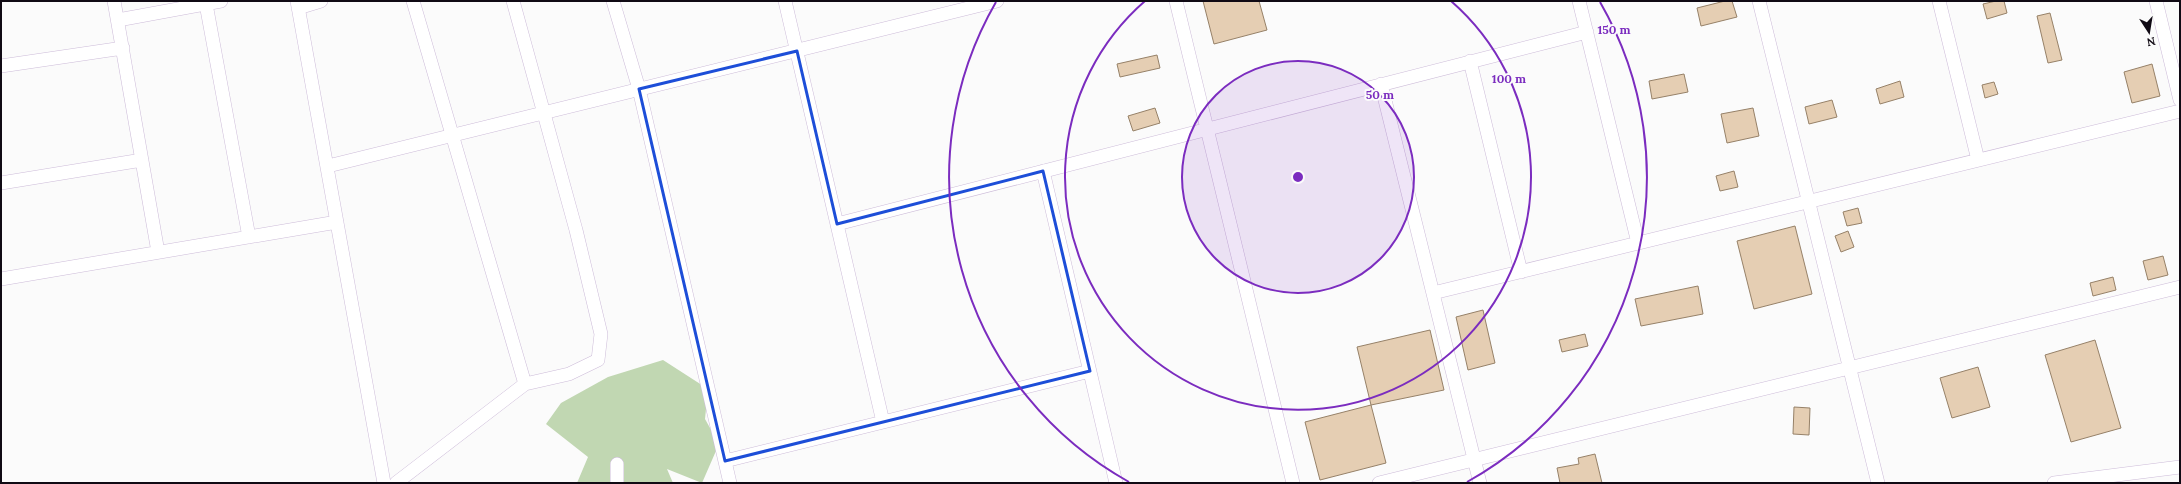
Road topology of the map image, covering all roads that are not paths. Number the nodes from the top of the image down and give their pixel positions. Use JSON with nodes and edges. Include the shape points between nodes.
{"nodes":[{"id":1,"x":114,"y":1,"type":"edge"},
{"id":2,"x":221,"y":1,"type":"edge"},
{"id":3,"x":321,"y":1,"type":"edge"},
{"id":4,"x":413,"y":1,"type":"edge"},
{"id":5,"x":513,"y":1,"type":"edge"},
{"id":6,"x":613,"y":1,"type":"edge"},
{"id":7,"x":785,"y":1,"type":"edge"},
{"id":8,"x":997,"y":1,"type":"edge"},
{"id":9,"x":1176,"y":1,"type":"edge"},
{"id":10,"x":1579,"y":1,"type":"edge"},
{"id":11,"x":1759,"y":1,"type":"edge"},
{"id":12,"x":1939,"y":1,"type":"edge"},
{"id":13,"x":2156,"y":1,"type":"edge"},
{"id":14,"x":206,"y":4,"type":"junction"},
{"id":15,"x":298,"y":4,"type":"edge"},
{"id":16,"x":118,"y":20,"type":"junction"},
{"id":17,"x":1587,"y":32,"type":"junction"},
{"id":18,"x":123,"y":48,"type":"junction"},
{"id":19,"x":797,"y":50,"type":"junction"},
{"id":20,"x":1470,"y":61,"type":"junction"},
{"id":21,"x":1,"y":66,"type":"edge"},
{"id":22,"x":1381,"y":84,"type":"junction"},
{"id":23,"x":639,"y":89,"type":"junction"},
{"id":24,"x":2180,"y":100,"type":"edge"},
{"id":25,"x":2180,"y":111,"type":"edge"},
{"id":26,"x":543,"y":113,"type":"junction"},
{"id":27,"x":1207,"y":129,"type":"junction"},
{"id":28,"x":452,"y":136,"type":"junction"},
{"id":29,"x":142,"y":160,"type":"junction"},
{"id":30,"x":1978,"y":160,"type":"junction"},
{"id":31,"x":328,"y":166,"type":"junction"},
{"id":32,"x":1043,"y":171,"type":"junction"},
{"id":33,"x":1,"y":183,"type":"edge"},
{"id":34,"x":1809,"y":202,"type":"junction"},
{"id":35,"x":337,"y":222,"type":"junction"},
{"id":36,"x":837,"y":224,"type":"junction"},
{"id":37,"x":249,"y":237,"type":"junction"},
{"id":38,"x":1638,"y":243,"type":"junction"},
{"id":39,"x":158,"y":252,"type":"junction"},
{"id":40,"x":1521,"y":272,"type":"junction"},
{"id":41,"x":1,"y":279,"type":"edge"},
{"id":42,"x":2180,"y":287,"type":"edge"},
{"id":43,"x":1433,"y":293,"type":"junction"},
{"id":44,"x":1849,"y":368,"type":"junction"},
{"id":45,"x":1090,"y":371,"type":"junction"},
{"id":46,"x":525,"y":384,"type":"junction"},
{"id":47,"x":883,"y":422,"type":"junction"},
{"id":48,"x":1474,"y":460,"type":"junction"},
{"id":49,"x":725,"y":461,"type":"junction"},
{"id":50,"x":617,"y":464,"type":"dead end"},
{"id":51,"x":2180,"y":467,"type":"edge"},
{"id":52,"x":384,"y":483,"type":"edge"},
{"id":53,"x":396,"y":483,"type":"edge"},
{"id":54,"x":617,"y":483,"type":"edge"},
{"id":55,"x":730,"y":483,"type":"edge"},
{"id":56,"x":1116,"y":483,"type":"edge"},
{"id":57,"x":1293,"y":483,"type":"edge"},
{"id":58,"x":1379,"y":483,"type":"edge"},
{"id":59,"x":1480,"y":483,"type":"edge"},
{"id":60,"x":1878,"y":483,"type":"edge"},
{"id":61,"x":2054,"y":483,"type":"edge"}],
"edges":[{"from":1,"to":16,"type":"street"},
{"from":2,"to":14,"type":"street"},
{"from":3,"to":15,"type":"street"},
{"from":4,"to":28,"type":"street"},
{"from":5,"to":26,"type":"street"},
{"from":6,"to":23,"type":"street"},
{"from":7,"to":19,"type":"street"},
{"from":8,"to":19,"type":"street"},
{"from":9,"to":27,"type":"street"},
{"from":10,"to":17,"type":"street"},
{"from":11,"to":34,"type":"street"},
{"from":12,"to":30,"type":"street"},
{"from":13,"to":24,"type":"street"},
{"from":14,"to":16,"type":"street"},
{"from":14,"to":37,"type":"street"},
{"from":15,"to":31,"type":"street"},
{"from":16,"to":18,"type":"street"},
{"from":17,"to":20,"type":"street"},
{"from":17,"to":38,"type":"street"},
{"from":18,"to":21,"type":"street"},
{"from":18,"to":29,"type":"street"},
{"from":19,"to":23,"type":"street"},
{"from":19,"to":36,"type":"street"},
{"from":20,"to":22,"type":"street"},
{"from":20,"to":40,"type":"street"},
{"from":22,"to":27,"type":"street"},
{"from":22,"to":43,"type":"street"},
{"from":23,"to":26,"type":"street"},
{"from":23,"to":49,"type":"street"},
{"from":25,"to":30,"type":"street"},
{"from":26,"to":28,"type":"street"},
{"from":26,"to":46,"type":"street","via":[[576,230],[601,334],[598,360],[569,374]]},
{"from":27,"to":32,"type":"street"},
{"from":27,"to":57,"type":"street"},
{"from":28,"to":31,"type":"street"},
{"from":28,"to":46,"type":"street"},
{"from":29,"to":33,"type":"street"},
{"from":29,"to":39,"type":"street"},
{"from":30,"to":34,"type":"street"},
{"from":31,"to":35,"type":"street"},
{"from":32,"to":36,"type":"street"},
{"from":32,"to":45,"type":"street"},
{"from":34,"to":38,"type":"street"},
{"from":34,"to":44,"type":"street"},
{"from":35,"to":37,"type":"street"},
{"from":35,"to":52,"type":"street"},
{"from":36,"to":47,"type":"street"},
{"from":37,"to":39,"type":"street"},
{"from":38,"to":40,"type":"street"},
{"from":39,"to":41,"type":"street"},
{"from":40,"to":43,"type":"street"},
{"from":42,"to":44,"type":"street"},
{"from":43,"to":48,"type":"street"},
{"from":44,"to":48,"type":"street"},
{"from":44,"to":60,"type":"street"},
{"from":45,"to":47,"type":"street"},
{"from":45,"to":56,"type":"street"},
{"from":46,"to":53,"type":"street"},
{"from":47,"to":49,"type":"street"},
{"from":48,"to":58,"type":"street"},
{"from":48,"to":59,"type":"street"},
{"from":49,"to":55,"type":"street"},
{"from":50,"to":54,"type":"street"},
{"from":51,"to":61,"type":"street"}]}
